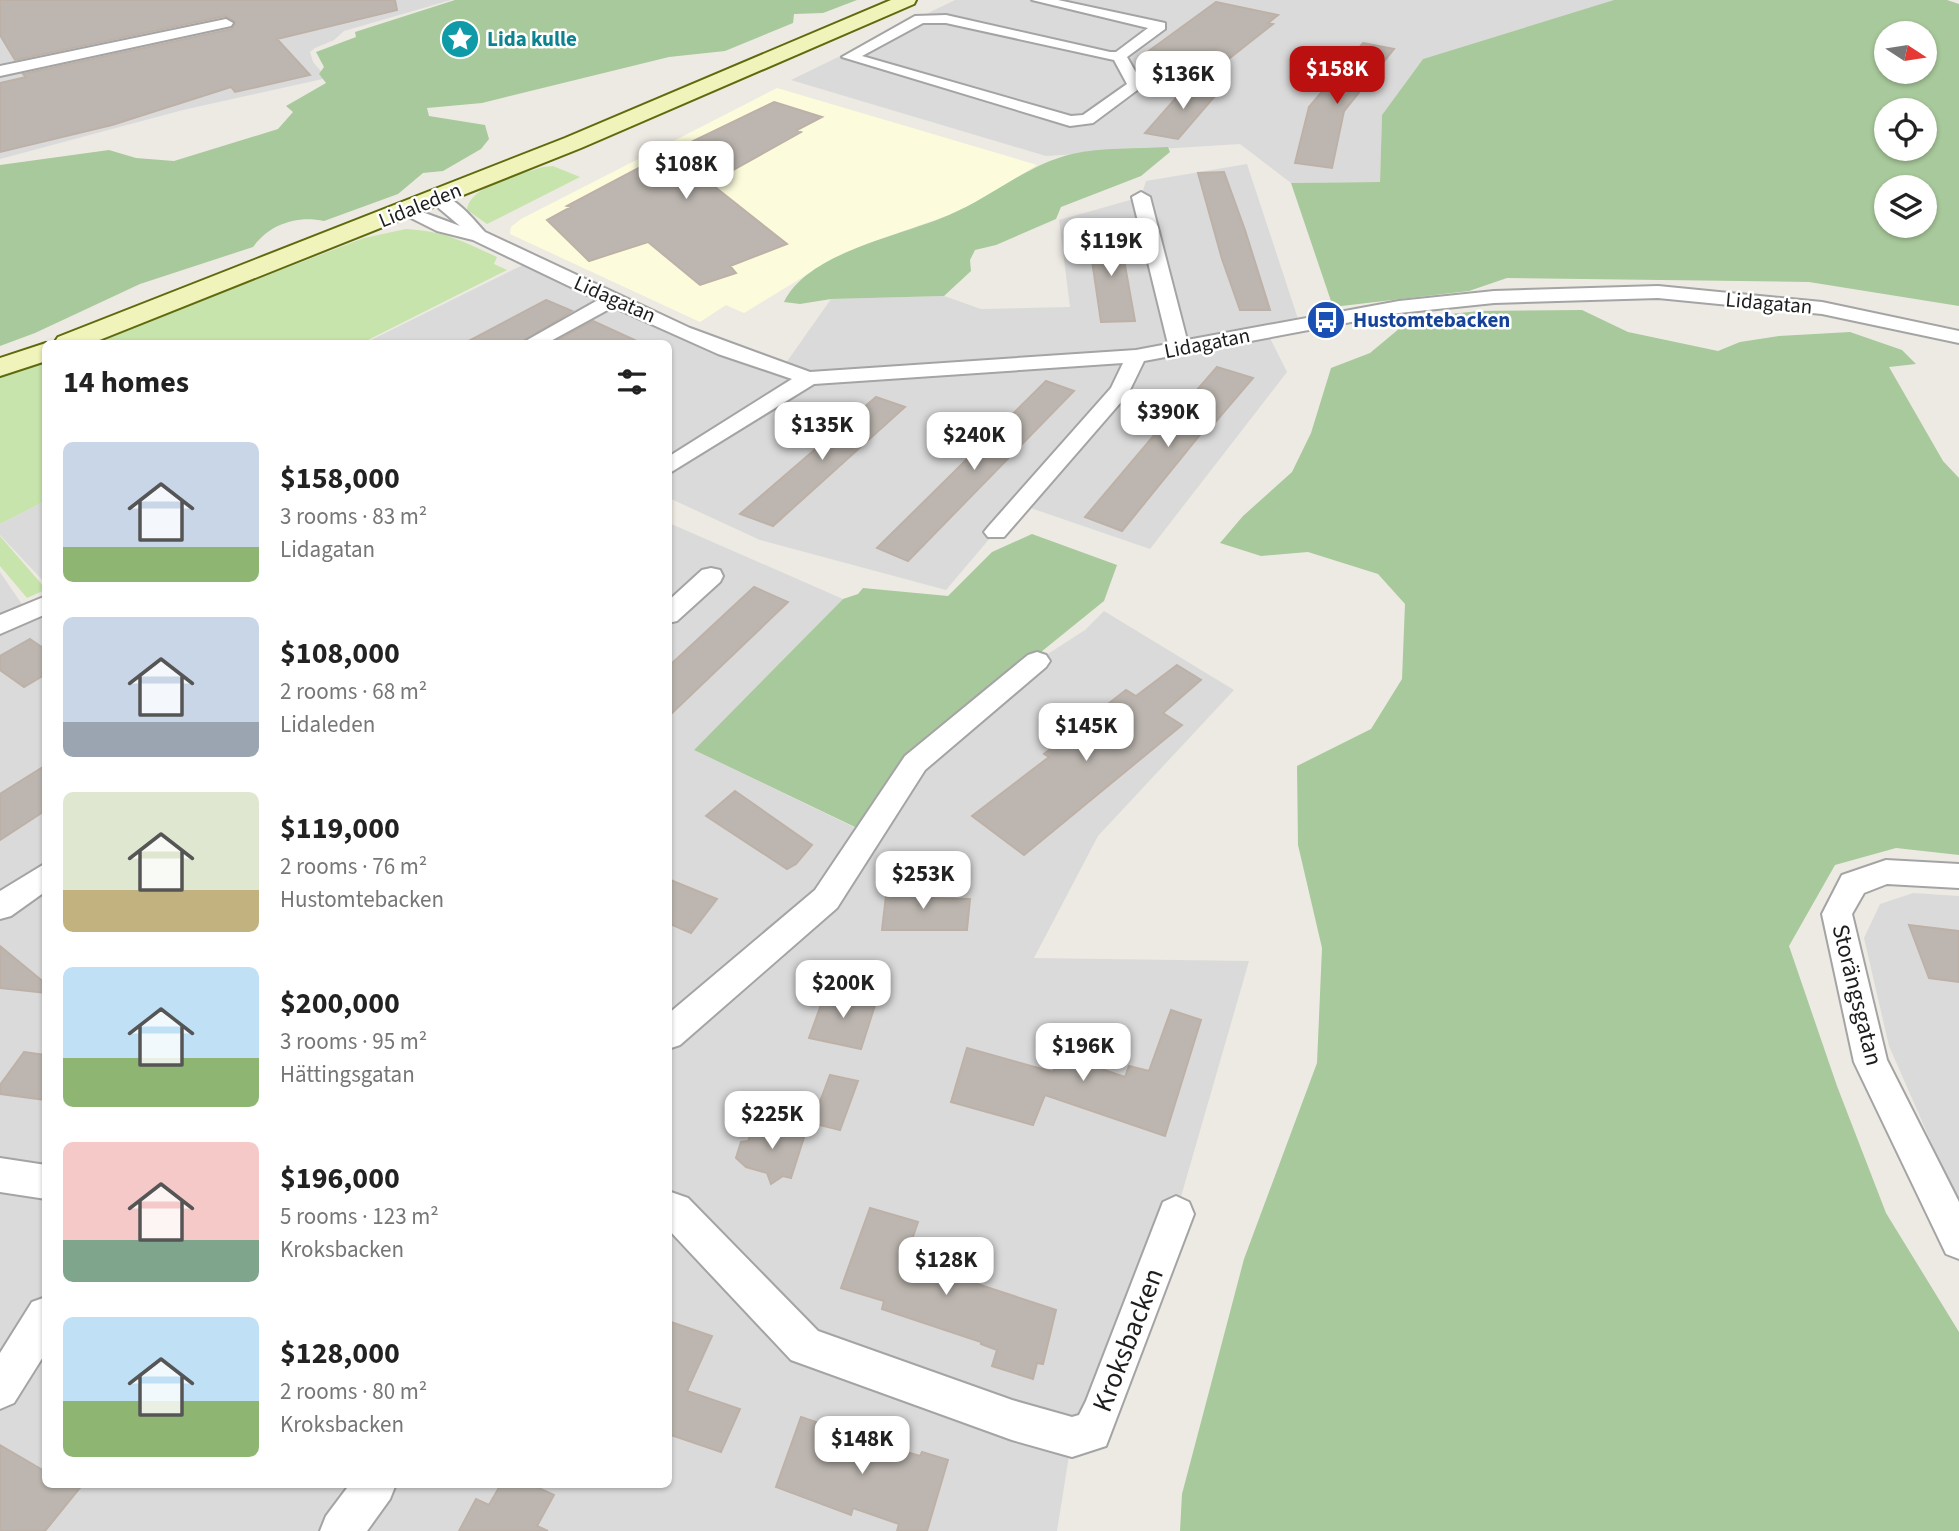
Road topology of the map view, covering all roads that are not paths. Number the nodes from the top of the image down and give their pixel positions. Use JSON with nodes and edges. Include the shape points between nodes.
{"nodes":[{"id":1,"x":883,"y":0,"type":"edge"},
{"id":2,"x":907,"y":0,"type":"edge"},
{"id":3,"x":1039,"y":0,"type":"edge"},
{"id":4,"x":226,"y":23,"type":"dead end"},
{"id":5,"x":1119,"y":56,"type":"junction"},
{"id":6,"x":768,"y":61,"type":"junction"},
{"id":7,"x":0,"y":71,"type":"edge"},
{"id":8,"x":1141,"y":197,"type":"dead end"},
{"id":9,"x":437,"y":199,"type":"junction"},
{"id":10,"x":406,"y":211,"type":"junction"},
{"id":11,"x":479,"y":236,"type":"junction"},
{"id":12,"x":614,"y":299,"type":"junction"},
{"id":13,"x":1959,"y":337,"type":"edge"},
{"id":14,"x":76,"y":340,"type":"edge"},
{"id":15,"x":538,"y":340,"type":"edge"},
{"id":16,"x":1179,"y":349,"type":"junction"},
{"id":17,"x":42,"y":352,"type":"edge"},
{"id":18,"x":1136,"y":356,"type":"junction"},
{"id":19,"x":0,"y":368,"type":"edge"},
{"id":20,"x":810,"y":378,"type":"junction"},
{"id":21,"x":672,"y":464,"type":"edge"},
{"id":22,"x":996,"y":532,"type":"dead end"},
{"id":23,"x":711,"y":576,"type":"dead end"},
{"id":24,"x":42,"y":608,"type":"edge"},
{"id":25,"x":672,"y":611,"type":"edge"},
{"id":26,"x":0,"y":625,"type":"edge"},
{"id":27,"x":1037,"y":661,"type":"dead end"},
{"id":28,"x":1959,"y":876,"type":"edge"},
{"id":29,"x":42,"y":879,"type":"edge"},
{"id":30,"x":0,"y":907,"type":"edge"},
{"id":31,"x":672,"y":1032,"type":"edge"},
{"id":32,"x":0,"y":1175,"type":"edge"},
{"id":33,"x":42,"y":1181,"type":"edge"},
{"id":34,"x":672,"y":1209,"type":"edge"},
{"id":35,"x":1176,"y":1214,"type":"dead end"},
{"id":36,"x":1959,"y":1241,"type":"edge"},
{"id":37,"x":42,"y":1322,"type":"edge"},
{"id":38,"x":0,"y":1389,"type":"edge"},
{"id":39,"x":372,"y":1488,"type":"edge"},
{"id":40,"x":341,"y":1531,"type":"edge"}],
"edges":[{"from":1,"to":6,"type":"street","name":"Lidaleden"},
{"from":2,"to":6,"type":"street","name":"Lidaleden"},
{"from":3,"to":5,"type":"street","via":[[1160,26]]},
{"from":4,"to":7,"type":"street"},
{"from":5,"to":5,"type":"street","via":[[1135,85],[1087,120],[1070,121],[849,57],[931,17]]},
{"from":6,"to":9,"type":"street","name":"Lidaleden"},
{"from":8,"to":16,"type":"street"},
{"from":9,"to":10,"type":"street","name":"Lidaleden"},
{"from":9,"to":11,"type":"street","name":"Lidagatan"},
{"from":10,"to":11,"type":"street","name":"Lidagatan"},
{"from":10,"to":14,"type":"street","name":"Lidaleden"},
{"from":11,"to":12,"type":"street","name":"Lidagatan"},
{"from":12,"to":15,"type":"street"},
{"from":12,"to":20,"type":"street","name":"Lidagatan","via":[[741,354]]},
{"from":13,"to":16,"type":"street","name":"Lidagatan","via":[[1822,307],[1658,292],[1494,297],[1399,307]]},
{"from":16,"to":18,"type":"street","name":"Lidagatan"},
{"from":17,"to":19,"type":"street"},
{"from":18,"to":20,"type":"street","name":"Lidagatan"},
{"from":18,"to":22,"type":"street","via":[[1121,390]]},
{"from":20,"to":21,"type":"street"},
{"from":23,"to":25,"type":"street"},
{"from":24,"to":26,"type":"street"},
{"from":27,"to":31,"type":"street","via":[[915,763],[825,899]]},
{"from":28,"to":36,"type":"street","name":"Storängsgatan","via":[[1886,872],[1853,884],[1837,914],[1871,1062]]},
{"from":29,"to":30,"type":"street"},
{"from":32,"to":33,"type":"street"},
{"from":34,"to":35,"type":"street","name":"Kroksbacken","via":[[805,1346],[1072,1437],[1092,1432],[1102,1411]]},
{"from":37,"to":38,"type":"street"},
{"from":39,"to":40,"type":"street"}]}
